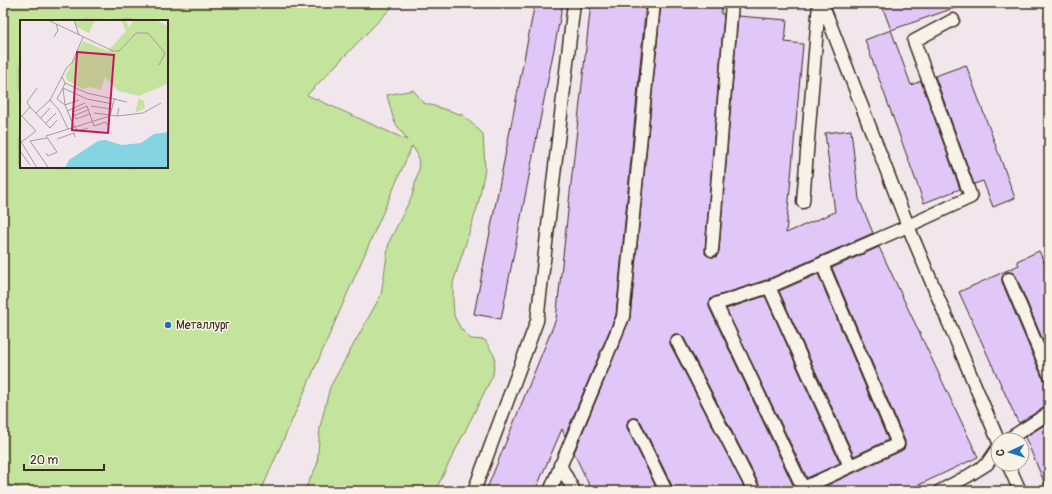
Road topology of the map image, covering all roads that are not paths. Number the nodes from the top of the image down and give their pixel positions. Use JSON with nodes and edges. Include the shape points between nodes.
{"nodes":[{"id":1,"x":574,"y":3,"type":"edge"},
{"id":2,"x":654,"y":3,"type":"edge"},
{"id":3,"x":732,"y":3,"type":"edge"},
{"id":4,"x":821,"y":3,"type":"edge"},
{"id":5,"x":953,"y":20,"type":"dead end"},
{"id":6,"x":803,"y":202,"type":"dead end"},
{"id":7,"x":908,"y":226,"type":"junction"},
{"id":8,"x":712,"y":250,"type":"dead end"},
{"id":9,"x":822,"y":264,"type":"junction"},
{"id":10,"x":1009,"y":279,"type":"dead end"},
{"id":11,"x":769,"y":287,"type":"junction"},
{"id":12,"x":677,"y":341,"type":"dead end"},
{"id":13,"x":1049,"y":374,"type":"edge"},
{"id":14,"x":1049,"y":413,"type":"edge"},
{"id":15,"x":634,"y":424,"type":"dead end"},
{"id":16,"x":995,"y":432,"type":"edge"},
{"id":17,"x":1019,"y":432,"type":"edge"},
{"id":18,"x":990,"y":460,"type":"edge"},
{"id":19,"x":560,"y":465,"type":"junction"},
{"id":20,"x":850,"y":466,"type":"junction"},
{"id":21,"x":1012,"y":472,"type":"edge"},
{"id":22,"x":800,"y":490,"type":"edge"},
{"id":23,"x":474,"y":491,"type":"edge"},
{"id":24,"x":550,"y":491,"type":"edge"},
{"id":25,"x":574,"y":491,"type":"edge"},
{"id":26,"x":666,"y":491,"type":"edge"},
{"id":27,"x":754,"y":491,"type":"edge"},
{"id":28,"x":940,"y":491,"type":"edge"},
{"id":29,"x":1020,"y":491,"type":"edge"}],
"edges":[{"from":1,"to":23,"type":"lane","via":[[537,321]]},
{"from":2,"to":19,"type":"lane","via":[[623,317]]},
{"from":3,"to":8,"type":"lane"},
{"from":4,"to":6,"type":"lane"},
{"from":4,"to":7,"type":"lane"},
{"from":5,"to":7,"type":"lane","via":[[914,41],[971,197]]},
{"from":7,"to":9,"type":"lane"},
{"from":7,"to":16,"type":"lane"},
{"from":9,"to":11,"type":"lane"},
{"from":9,"to":20,"type":"lane","via":[[898,444]]},
{"from":10,"to":13,"type":"lane"},
{"from":11,"to":20,"type":"lane"},
{"from":11,"to":22,"type":"lane","via":[[716,304]]},
{"from":12,"to":27,"type":"lane"},
{"from":14,"to":17,"type":"lane"},
{"from":15,"to":26,"type":"lane"},
{"from":18,"to":28,"type":"lane","via":[[968,476]]},
{"from":19,"to":24,"type":"lane"},
{"from":19,"to":25,"type":"lane"},
{"from":20,"to":22,"type":"lane"},
{"from":21,"to":29,"type":"lane"}]}
